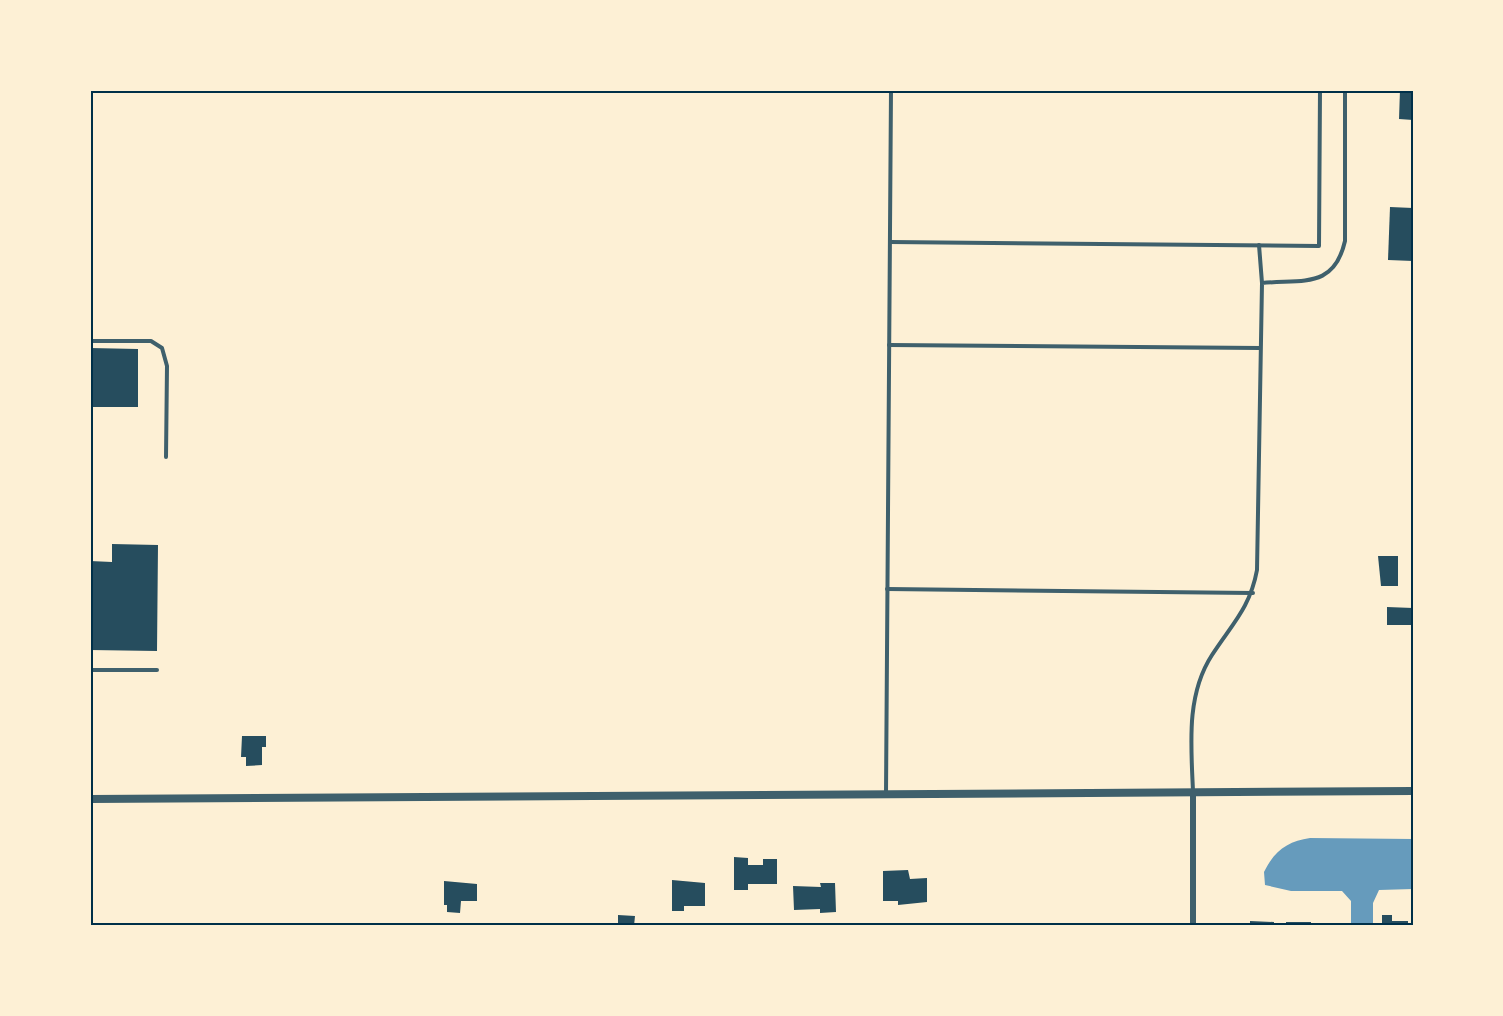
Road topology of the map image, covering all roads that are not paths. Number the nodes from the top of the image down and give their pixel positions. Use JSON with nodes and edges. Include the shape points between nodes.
{"nodes":[{"id":1,"x":891,"y":90,"type":"edge"},
{"id":2,"x":1320,"y":90,"type":"edge"},
{"id":3,"x":1345,"y":90,"type":"edge"},
{"id":4,"x":890,"y":242,"type":"junction"},
{"id":5,"x":1259,"y":245,"type":"junction"},
{"id":6,"x":1262,"y":283,"type":"junction"},
{"id":7,"x":90,"y":341,"type":"edge"},
{"id":8,"x":889,"y":345,"type":"junction"},
{"id":9,"x":1260,"y":348,"type":"junction"},
{"id":10,"x":166,"y":457,"type":"dead end"},
{"id":11,"x":887,"y":589,"type":"junction"},
{"id":12,"x":1253,"y":592,"type":"junction"},
{"id":13,"x":90,"y":670,"type":"edge"},
{"id":14,"x":157,"y":670,"type":"dead end"},
{"id":15,"x":1413,"y":790,"type":"edge"},
{"id":16,"x":1193,"y":792,"type":"junction"},
{"id":17,"x":886,"y":795,"type":"junction"},
{"id":18,"x":90,"y":798,"type":"edge"},
{"id":19,"x":1193,"y":926,"type":"edge"}],
"edges":[{"from":1,"to":4,"type":"lane"},
{"from":2,"to":5,"type":"lane","via":[[1319,246]]},
{"from":3,"to":6,"type":"lane","via":[[1346,241],[1341,259],[1334,271],[1320,278]]},
{"from":4,"to":5,"type":"lane"},
{"from":4,"to":8,"type":"lane"},
{"from":5,"to":6,"type":"lane"},
{"from":6,"to":9,"type":"lane"},
{"from":7,"to":10,"type":"lane","via":[[152,341],[162,348],[167,366]]},
{"from":8,"to":9,"type":"lane"},
{"from":8,"to":11,"type":"lane"},
{"from":9,"to":12,"type":"lane","via":[[1257,570]]},
{"from":11,"to":12,"type":"lane"},
{"from":11,"to":17,"type":"lane"},
{"from":12,"to":16,"type":"lane","via":[[1240,618],[1211,656],[1197,687],[1191,717]]},
{"from":13,"to":14,"type":"lane"},
{"from":15,"to":16,"type":"street"},
{"from":16,"to":17,"type":"street"},
{"from":16,"to":19,"type":"street"},
{"from":17,"to":18,"type":"street"}]}
